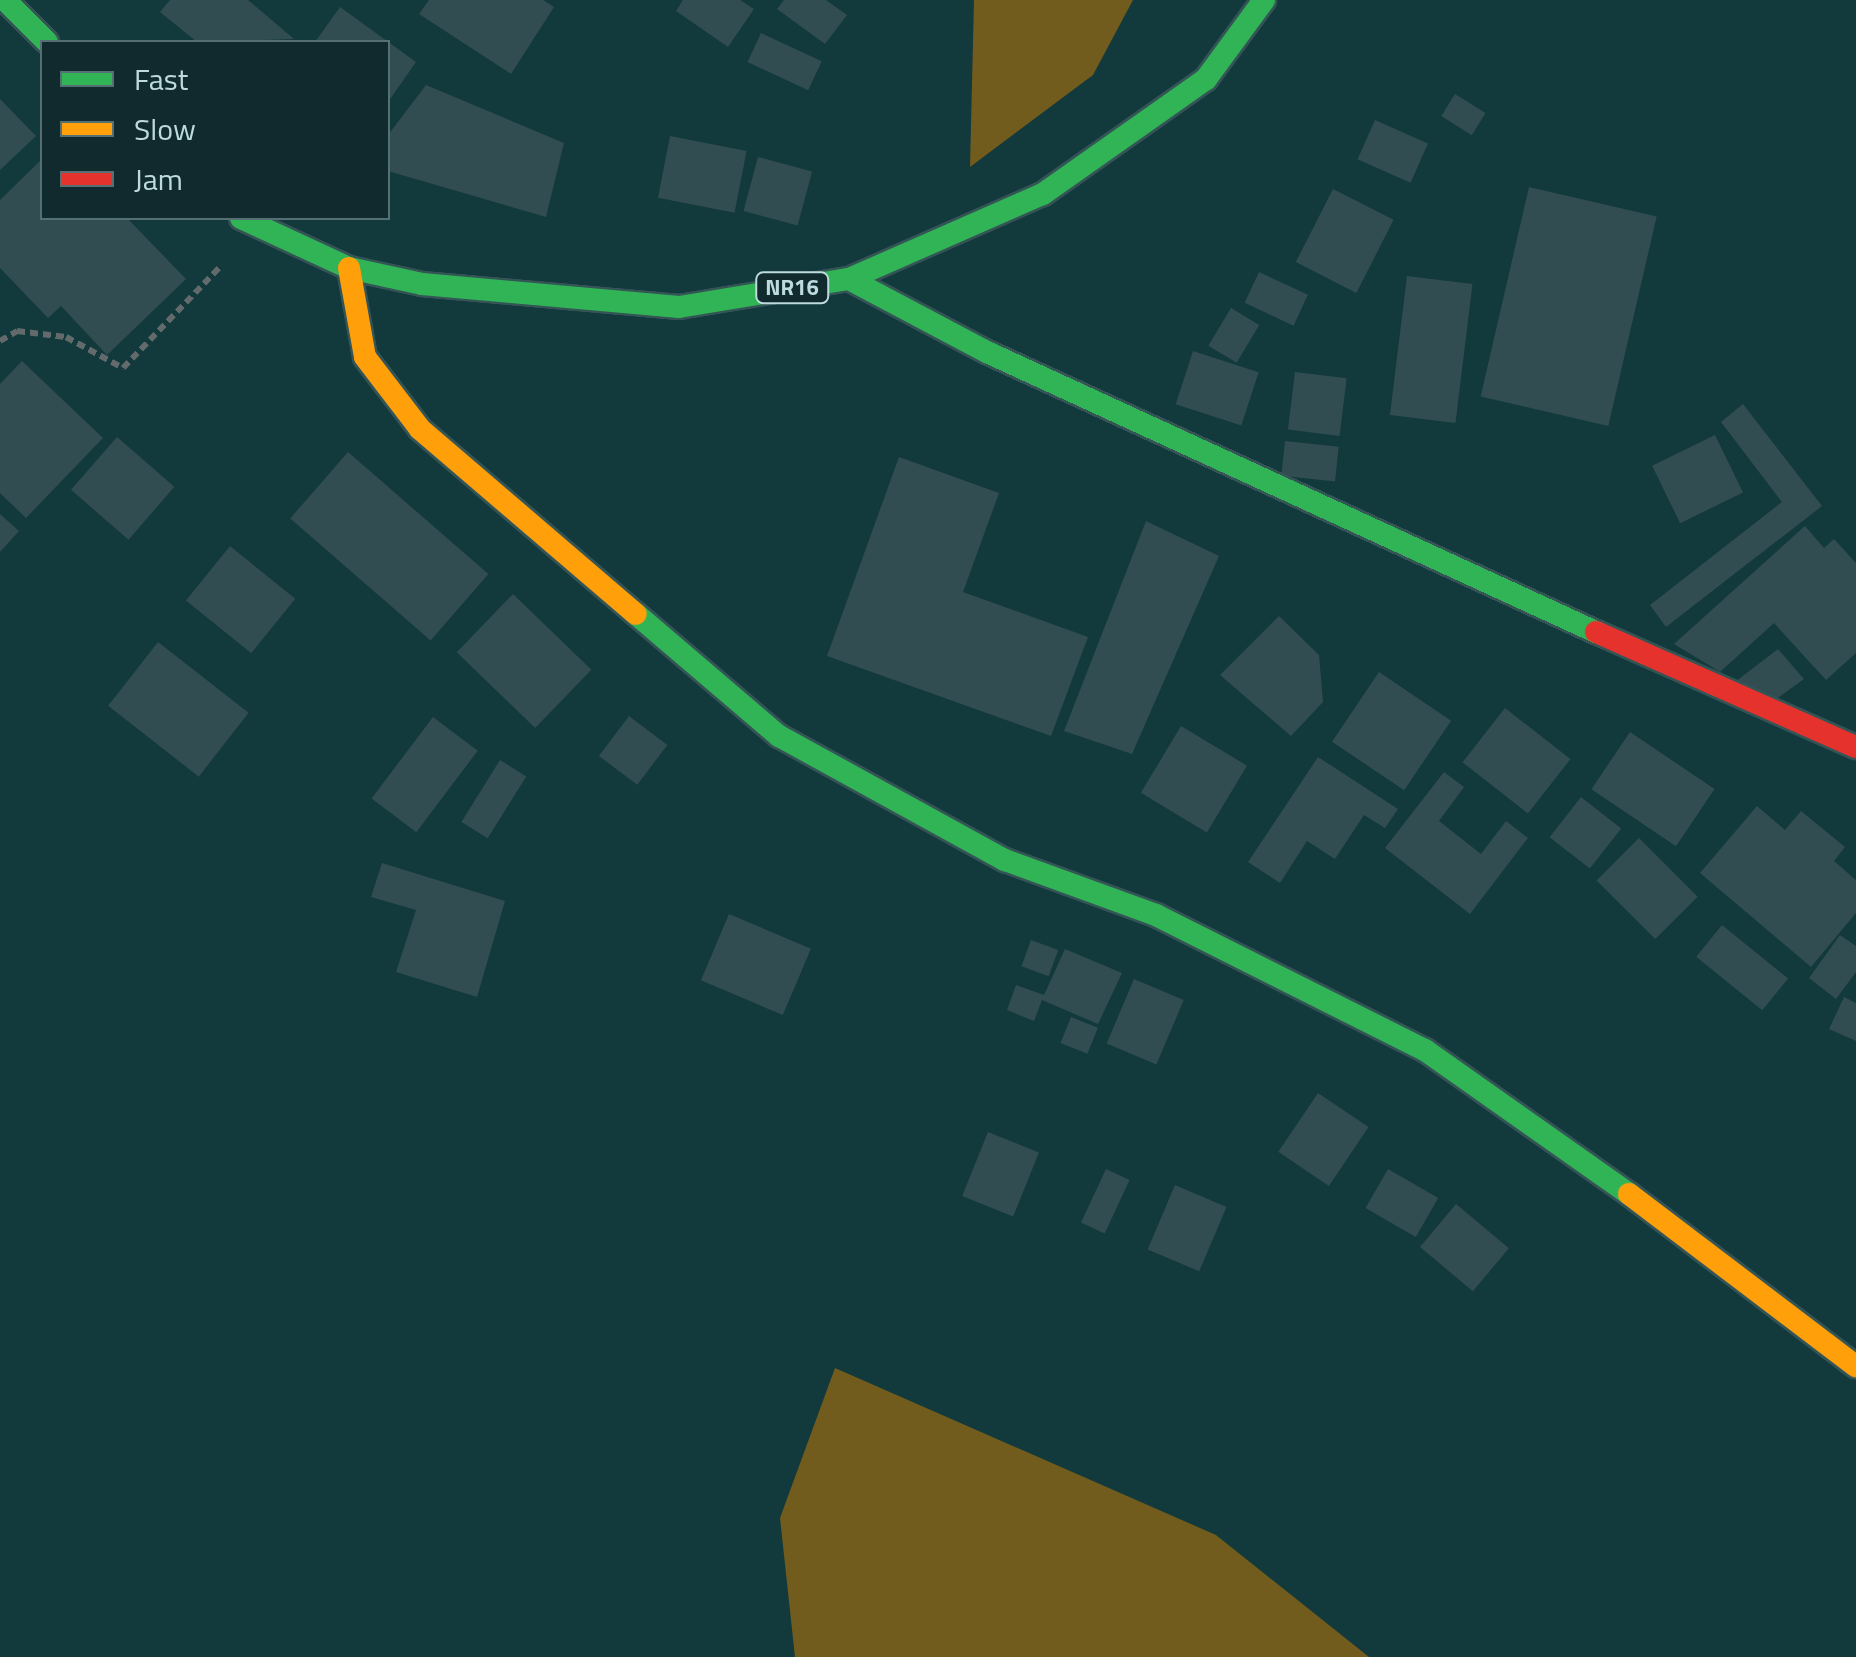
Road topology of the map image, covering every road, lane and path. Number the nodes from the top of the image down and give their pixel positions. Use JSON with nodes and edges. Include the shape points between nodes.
{"nodes":[{"id":1,"x":5,"y":0,"type":"edge"},
{"id":2,"x":1264,"y":0,"type":"edge"},
{"id":3,"x":45,"y":40,"type":"edge"},
{"id":4,"x":249,"y":224,"type":"edge"},
{"id":5,"x":349,"y":268,"type":"junction"},
{"id":6,"x":849,"y":279,"type":"junction"},
{"id":7,"x":0,"y":341,"type":"edge"},
{"id":8,"x":1856,"y":747,"type":"edge"},
{"id":9,"x":1856,"y":1366,"type":"edge"}],
"edges":[{"from":1,"to":3,"type":"main road"},
{"from":2,"to":6,"type":"main road","number":"NR16","via":[[1206,79],[1043,194]]},
{"from":4,"to":5,"type":"main road","number":"NR16"},
{"from":4,"to":7,"type":"path","via":[[124,368],[66,337],[17,331]]},
{"from":5,"to":6,"type":"main road","number":"NR16","via":[[422,284],[679,306]]},
{"from":5,"to":9,"type":"main road","via":[[364,356],[420,430],[779,736],[1005,860],[1156,914],[1425,1050],[1524,1114]]},
{"from":6,"to":8,"type":"main road","via":[[989,353],[1360,527]]}]}
